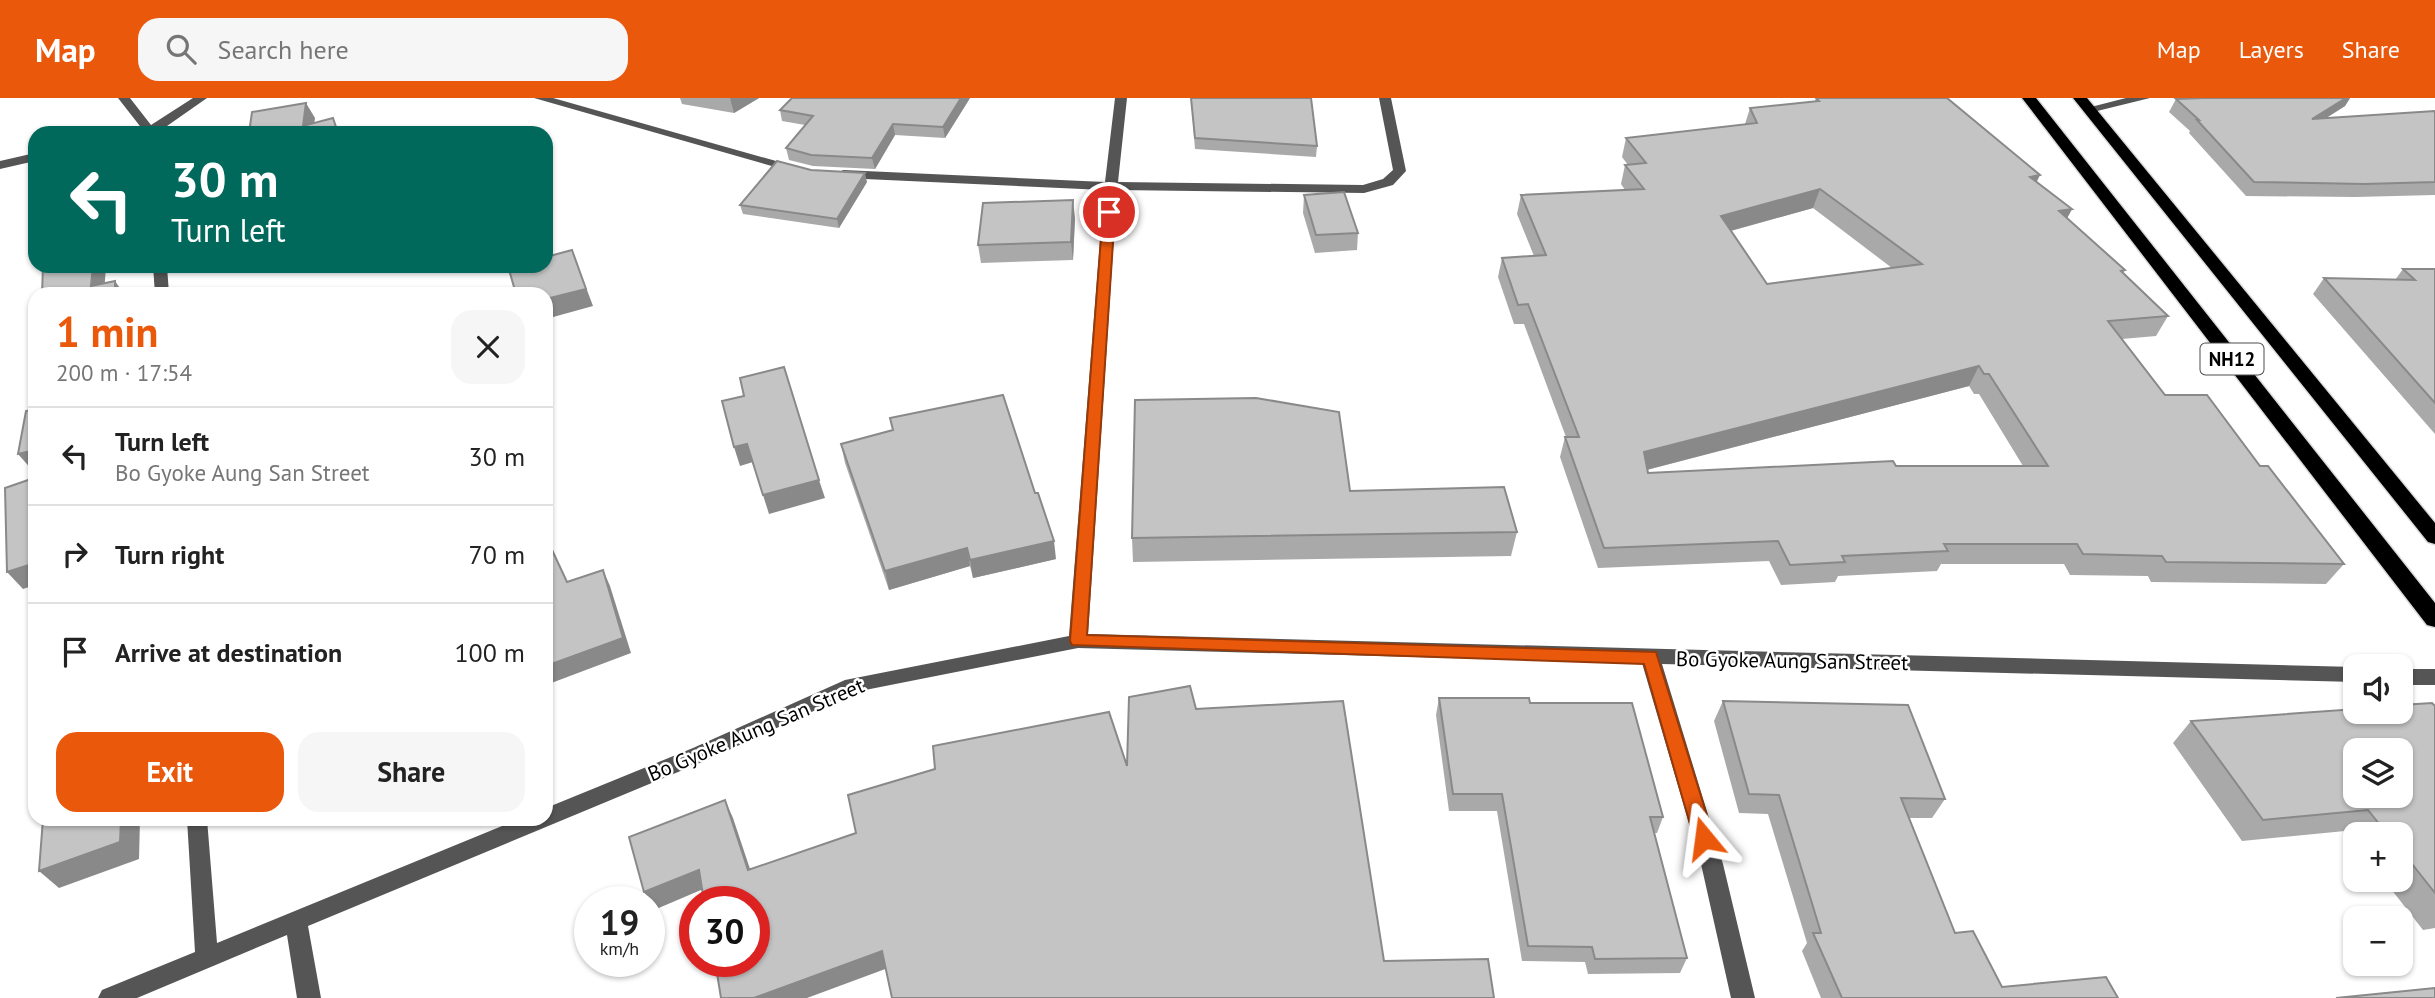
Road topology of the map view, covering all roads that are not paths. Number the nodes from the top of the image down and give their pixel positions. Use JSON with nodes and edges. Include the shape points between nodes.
{"nodes":[{"id":1,"x":124,"y":98,"type":"edge"},
{"id":2,"x":201,"y":98,"type":"edge"},
{"id":3,"x":540,"y":98,"type":"edge"},
{"id":4,"x":1121,"y":98,"type":"edge"},
{"id":5,"x":1385,"y":98,"type":"edge"},
{"id":6,"x":2029,"y":98,"type":"edge"},
{"id":7,"x":2144,"y":98,"type":"edge"},
{"id":8,"x":2085,"y":104,"type":"edge"},
{"id":9,"x":145,"y":126,"type":"edge"},
{"id":10,"x":160,"y":126,"type":"edge"},
{"id":11,"x":28,"y":159,"type":"edge"},
{"id":12,"x":0,"y":165,"type":"edge"},
{"id":13,"x":1111,"y":186,"type":"junction"},
{"id":14,"x":2435,"y":537,"type":"edge"},
{"id":15,"x":2435,"y":619,"type":"edge"},
{"id":16,"x":1078,"y":641,"type":"junction"},
{"id":17,"x":1650,"y":657,"type":"junction"},
{"id":18,"x":2343,"y":675,"type":"edge"},
{"id":19,"x":2413,"y":677,"type":"edge"},
{"id":20,"x":2435,"y":677,"type":"edge"},
{"id":21,"x":553,"y":814,"type":"edge"},
{"id":22,"x":198,"y":826,"type":"edge"},
{"id":23,"x":525,"y":826,"type":"edge"},
{"id":24,"x":296,"y":921,"type":"junction"},
{"id":25,"x":207,"y":958,"type":"junction"},
{"id":26,"x":110,"y":998,"type":"edge"},
{"id":27,"x":309,"y":998,"type":"edge"},
{"id":28,"x":1743,"y":998,"type":"edge"}],
"edges":[{"from":1,"to":9,"type":"street"},
{"from":2,"to":10,"type":"street"},
{"from":3,"to":13,"type":"street","via":[[820,173]]},
{"from":4,"to":13,"type":"street"},
{"from":5,"to":13,"type":"street","via":[[1400,171],[1388,182],[1364,189]]},
{"from":6,"to":15,"type":"highway","number":"NH12"},
{"from":7,"to":8,"type":"street"},
{"from":8,"to":14,"type":"highway","number":"NH12"},
{"from":11,"to":12,"type":"street"},
{"from":13,"to":16,"type":"street"},
{"from":16,"to":17,"type":"street","name":"Bo Gyoke Aung San Street"},
{"from":16,"to":21,"type":"street","name":"Bo Gyoke Aung San Street","via":[[852,685]]},
{"from":17,"to":18,"type":"street","name":"Bo Gyoke Aung San Street"},
{"from":17,"to":28,"type":"street","via":[[1712,864]]},
{"from":19,"to":20,"type":"street"},
{"from":22,"to":25,"type":"street"},
{"from":23,"to":24,"type":"street","name":"Bo Gyoke Aung San Street"},
{"from":24,"to":25,"type":"street","name":"Bo Gyoke Aung San Street"},
{"from":24,"to":27,"type":"street"},
{"from":25,"to":26,"type":"street","name":"Bo Gyoke Aung San Street"}]}
